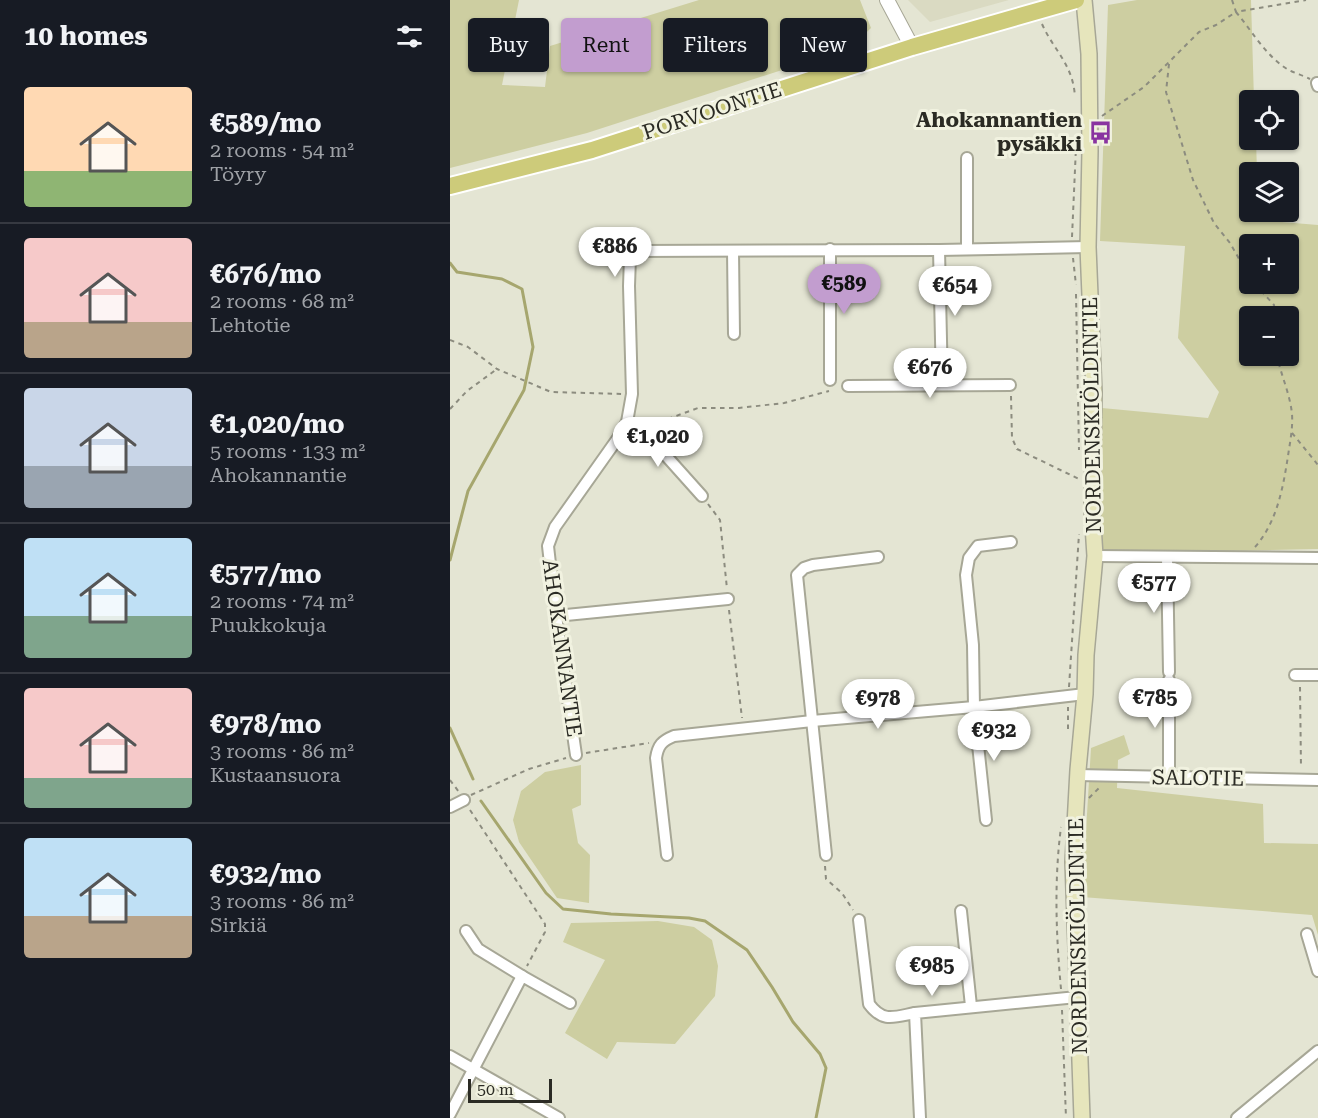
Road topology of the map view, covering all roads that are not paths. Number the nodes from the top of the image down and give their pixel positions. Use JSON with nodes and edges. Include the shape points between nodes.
{"nodes":[{"id":1,"x":887,"y":0,"type":"edge"},
{"id":2,"x":1076,"y":0,"type":"edge"},
{"id":3,"x":1084,"y":0,"type":"edge"},
{"id":4,"x":912,"y":47,"type":"junction"},
{"id":5,"x":967,"y":158,"type":"dead end"},
{"id":6,"x":450,"y":186,"type":"edge"},
{"id":7,"x":1088,"y":247,"type":"junction"},
{"id":8,"x":830,"y":249,"type":"junction"},
{"id":9,"x":967,"y":249,"type":"junction"},
{"id":10,"x":939,"y":250,"type":"junction"},
{"id":11,"x":733,"y":251,"type":"junction"},
{"id":12,"x":734,"y":334,"type":"dead end"},
{"id":13,"x":830,"y":380,"type":"dead end"},
{"id":14,"x":942,"y":384,"type":"junction"},
{"id":15,"x":1010,"y":385,"type":"road end"},
{"id":16,"x":848,"y":386,"type":"road end"},
{"id":17,"x":627,"y":422,"type":"junction"},
{"id":18,"x":702,"y":496,"type":"dead end"},
{"id":19,"x":1011,"y":542,"type":"dead end"},
{"id":20,"x":1095,"y":556,"type":"junction"},
{"id":21,"x":879,"y":557,"type":"dead end"},
{"id":22,"x":1167,"y":557,"type":"junction"},
{"id":23,"x":1318,"y":558,"type":"edge"},
{"id":24,"x":728,"y":599,"type":"dead end"},
{"id":25,"x":555,"y":616,"type":"junction"},
{"id":26,"x":1297,"y":675,"type":"road end"},
{"id":27,"x":1318,"y":675,"type":"edge"},
{"id":28,"x":1085,"y":694,"type":"junction"},
{"id":29,"x":974,"y":707,"type":"junction"},
{"id":30,"x":812,"y":721,"type":"junction"},
{"id":31,"x":576,"y":755,"type":"dead end"},
{"id":32,"x":1077,"y":776,"type":"junction"},
{"id":33,"x":1169,"y":777,"type":"junction"},
{"id":34,"x":1318,"y":780,"type":"edge"},
{"id":35,"x":469,"y":797,"type":"road end"},
{"id":36,"x":450,"y":807,"type":"edge"},
{"id":37,"x":986,"y":820,"type":"dead end"},
{"id":38,"x":667,"y":855,"type":"dead end"},
{"id":39,"x":826,"y":855,"type":"road end"},
{"id":40,"x":961,"y":911,"type":"dead end"},
{"id":41,"x":859,"y":920,"type":"road end"},
{"id":42,"x":466,"y":931,"type":"dead end"},
{"id":43,"x":1307,"y":934,"type":"dead end"},
{"id":44,"x":1318,"y":970,"type":"edge"},
{"id":45,"x":522,"y":976,"type":"junction"},
{"id":46,"x":1077,"y":997,"type":"junction"},
{"id":47,"x":570,"y":1004,"type":"dead end"},
{"id":48,"x":971,"y":1006,"type":"junction"},
{"id":49,"x":915,"y":1013,"type":"junction"},
{"id":50,"x":1318,"y":1051,"type":"edge"},
{"id":51,"x":450,"y":1056,"type":"edge"},
{"id":52,"x":474,"y":1069,"type":"junction"},
{"id":53,"x":450,"y":1114,"type":"edge"},
{"id":54,"x":559,"y":1118,"type":"edge"},
{"id":55,"x":920,"y":1118,"type":"edge"},
{"id":56,"x":1082,"y":1118,"type":"edge"},
{"id":57,"x":1237,"y":1118,"type":"edge"}],
"edges":[{"from":1,"to":4,"type":"street"},
{"from":2,"to":4,"type":"main road","name":"PORVOONTIE"},
{"from":3,"to":7,"type":"main road","name":"NORDENSKIÖLDINTIE","via":[[1089,54]]},
{"from":4,"to":6,"type":"main road","name":"PORVOONTIE","via":[[592,150]]},
{"from":5,"to":9,"type":"street"},
{"from":7,"to":9,"type":"street","name":"AHOKANNANTIE"},
{"from":7,"to":20,"type":"main road","name":"NORDENSKIÖLDINTIE"},
{"from":8,"to":10,"type":"street","name":"AHOKANNANTIE"},
{"from":8,"to":11,"type":"street","name":"AHOKANNANTIE"},
{"from":8,"to":13,"type":"street"},
{"from":9,"to":10,"type":"street","name":"AHOKANNANTIE"},
{"from":10,"to":14,"type":"street"},
{"from":11,"to":12,"type":"street"},
{"from":11,"to":17,"type":"street","name":"AHOKANNANTIE","via":[[650,249],[634,251],[630,257],[632,394]]},
{"from":14,"to":15,"type":"street"},
{"from":14,"to":16,"type":"street"},
{"from":17,"to":18,"type":"street","via":[[651,439]]},
{"from":17,"to":25,"type":"street","name":"AHOKANNANTIE","via":[[555,527],[548,546]]},
{"from":19,"to":29,"type":"street","via":[[978,546],[969,558],[966,575]]},
{"from":20,"to":22,"type":"street"},
{"from":20,"to":28,"type":"main road","name":"NORDENSKIÖLDINTIE"},
{"from":21,"to":30,"type":"street","via":[[813,565],[797,575]]},
{"from":22,"to":23,"type":"street"},
{"from":22,"to":33,"type":"street"},
{"from":24,"to":25,"type":"street"},
{"from":25,"to":31,"type":"street","name":"AHOKANNANTIE"},
{"from":26,"to":27,"type":"street"},
{"from":28,"to":29,"type":"street"},
{"from":28,"to":32,"type":"main road","name":"NORDENSKIÖLDINTIE"},
{"from":29,"to":30,"type":"street"},
{"from":29,"to":37,"type":"street"},
{"from":30,"to":38,"type":"street","via":[[663,740],[656,759]]},
{"from":30,"to":39,"type":"street"},
{"from":32,"to":33,"type":"street","name":"SALOTIE"},
{"from":32,"to":46,"type":"main road","name":"NORDENSKIÖLDINTIE","via":[[1073,862]]},
{"from":33,"to":34,"type":"street","name":"SALOTIE"},
{"from":35,"to":36,"type":"street"},
{"from":40,"to":48,"type":"street"},
{"from":41,"to":49,"type":"street","via":[[869,1004],[876,1014],[886,1018]]},
{"from":42,"to":45,"type":"street","via":[[478,949]]},
{"from":43,"to":44,"type":"street"},
{"from":45,"to":47,"type":"street"},
{"from":45,"to":52,"type":"street"},
{"from":46,"to":48,"type":"street"},
{"from":46,"to":56,"type":"main road","name":"NORDENSKIÖLDINTIE"},
{"from":48,"to":49,"type":"street"},
{"from":49,"to":55,"type":"street"},
{"from":50,"to":57,"type":"street"},
{"from":51,"to":52,"type":"street"},
{"from":52,"to":53,"type":"street"},
{"from":52,"to":54,"type":"street"}]}
